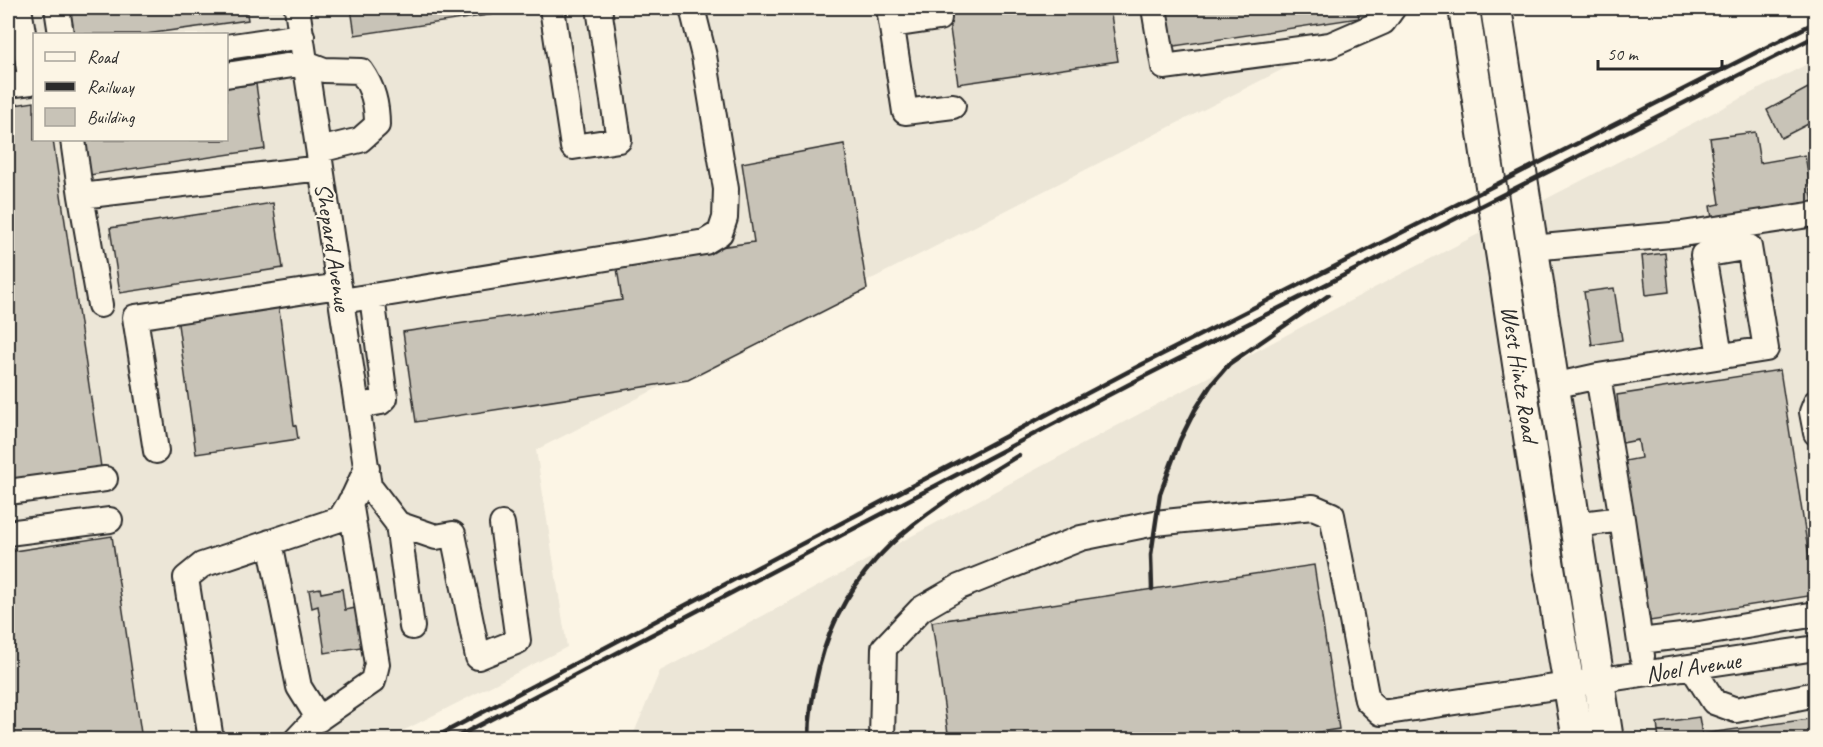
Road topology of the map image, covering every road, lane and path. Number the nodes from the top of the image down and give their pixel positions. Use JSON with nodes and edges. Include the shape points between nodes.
{"nodes":[{"id":1,"x":19,"y":8,"type":"edge"},
{"id":2,"x":57,"y":8,"type":"edge"},
{"id":3,"x":297,"y":8,"type":"edge"},
{"id":4,"x":552,"y":8,"type":"edge"},
{"id":5,"x":599,"y":8,"type":"edge"},
{"id":6,"x":692,"y":8,"type":"edge"},
{"id":7,"x":1154,"y":8,"type":"edge"},
{"id":8,"x":1393,"y":8,"type":"edge"},
{"id":9,"x":1464,"y":8,"type":"edge"},
{"id":10,"x":1496,"y":8,"type":"edge"},
{"id":11,"x":890,"y":16,"type":"edge"},
{"id":12,"x":939,"y":18,"type":"dead end"},
{"id":13,"x":61,"y":33,"type":"edge"},
{"id":14,"x":302,"y":36,"type":"junction"},
{"id":15,"x":228,"y":47,"type":"edge"},
{"id":16,"x":306,"y":63,"type":"junction"},
{"id":17,"x":228,"y":75,"type":"edge"},
{"id":18,"x":8,"y":85,"type":"edge"},
{"id":19,"x":952,"y":106,"type":"dead end"},
{"id":20,"x":73,"y":141,"type":"edge"},
{"id":21,"x":320,"y":159,"type":"junction"},
{"id":22,"x":81,"y":196,"type":"junction"},
{"id":23,"x":1815,"y":214,"type":"edge"},
{"id":24,"x":1532,"y":248,"type":"junction"},
{"id":25,"x":340,"y":293,"type":"junction"},
{"id":26,"x":372,"y":296,"type":"junction"},
{"id":27,"x":100,"y":305,"type":"dead end"},
{"id":28,"x":1720,"y":356,"type":"dead end"},
{"id":29,"x":1599,"y":376,"type":"junction"},
{"id":30,"x":1553,"y":386,"type":"junction"},
{"id":31,"x":1815,"y":402,"type":"edge"},
{"id":32,"x":358,"y":406,"type":"junction"},
{"id":33,"x":1815,"y":432,"type":"edge"},
{"id":34,"x":156,"y":451,"type":"dead end"},
{"id":35,"x":368,"y":477,"type":"junction"},
{"id":36,"x":105,"y":479,"type":"dead end"},
{"id":37,"x":8,"y":492,"type":"edge"},
{"id":38,"x":350,"y":502,"type":"junction"},
{"id":39,"x":1622,"y":519,"type":"junction"},
{"id":40,"x":110,"y":520,"type":"dead end"},
{"id":41,"x":398,"y":524,"type":"junction"},
{"id":42,"x":502,"y":524,"type":"dead end"},
{"id":43,"x":1574,"y":525,"type":"junction"},
{"id":44,"x":8,"y":533,"type":"edge"},
{"id":45,"x":270,"y":542,"type":"junction"},
{"id":46,"x":1815,"y":614,"type":"edge"},
{"id":47,"x":412,"y":627,"type":"dead end"},
{"id":48,"x":1640,"y":641,"type":"junction"},
{"id":49,"x":1815,"y":648,"type":"edge"},
{"id":50,"x":1692,"y":667,"type":"junction"},
{"id":51,"x":1645,"y":674,"type":"junction"},
{"id":52,"x":1599,"y":681,"type":"junction"},
{"id":53,"x":1570,"y":686,"type":"junction"},
{"id":54,"x":1815,"y":694,"type":"edge"},
{"id":55,"x":319,"y":719,"type":"junction"},
{"id":56,"x":211,"y":740,"type":"edge"},
{"id":57,"x":296,"y":740,"type":"edge"},
{"id":58,"x":882,"y":740,"type":"edge"},
{"id":59,"x":1578,"y":740,"type":"edge"},
{"id":60,"x":1608,"y":740,"type":"edge"}],
"edges":[{"from":1,"to":18,"type":"street","via":[[31,82]]},
{"from":2,"to":13,"type":"street"},
{"from":3,"to":14,"type":"street","name":"Shepard Avenue"},
{"from":4,"to":5,"type":"street","via":[[573,147],[619,140]]},
{"from":6,"to":26,"type":"street","via":[[726,189],[720,233],[705,242]]},
{"from":7,"to":8,"type":"street","via":[[1164,67],[1330,45],[1383,21]]},
{"from":9,"to":53,"type":"main road","name":"West Hintz Road"},
{"from":10,"to":24,"type":"main road","name":"West Hintz Road"},
{"from":11,"to":12,"type":"street"},
{"from":11,"to":19,"type":"street","via":[[905,112]]},
{"from":14,"to":15,"type":"street"},
{"from":14,"to":16,"type":"street","name":"Shepard Avenue"},
{"from":16,"to":17,"type":"street"},
{"from":16,"to":21,"type":"street","name":"Shepard Avenue"},
{"from":16,"to":21,"type":"street","via":[[324,70],[361,71],[372,87],[377,110],[377,125],[360,140]]},
{"from":20,"to":22,"type":"street"},
{"from":21,"to":22,"type":"street"},
{"from":21,"to":25,"type":"street","name":"Shepard Avenue"},
{"from":22,"to":27,"type":"street"},
{"from":23,"to":24,"type":"street","via":[[1682,234]]},
{"from":24,"to":30,"type":"main road","name":"West Hintz Road"},
{"from":25,"to":26,"type":"street"},
{"from":25,"to":32,"type":"street","name":"Shepard Avenue"},
{"from":25,"to":34,"type":"street","via":[[135,317]]},
{"from":26,"to":32,"type":"street","via":[[385,398]]},
{"from":28,"to":29,"type":"street"},
{"from":29,"to":30,"type":"street"},
{"from":29,"to":39,"type":"street"},
{"from":30,"to":43,"type":"main road","name":"West Hintz Road"},
{"from":31,"to":33,"type":"street"},
{"from":32,"to":35,"type":"street","name":"Shepard Avenue"},
{"from":35,"to":38,"type":"street"},
{"from":35,"to":41,"type":"street"},
{"from":36,"to":37,"type":"street"},
{"from":38,"to":45,"type":"street","via":[[340,519]]},
{"from":38,"to":55,"type":"street","via":[[377,664],[373,681]]},
{"from":39,"to":43,"type":"street"},
{"from":39,"to":48,"type":"street"},
{"from":40,"to":44,"type":"street"},
{"from":41,"to":42,"type":"street","via":[[436,537],[453,534],[478,657],[518,641]]},
{"from":41,"to":47,"type":"street"},
{"from":43,"to":52,"type":"main road","name":"West Hintz Road"},
{"from":45,"to":55,"type":"street","via":[[298,687]]},
{"from":45,"to":56,"type":"street","via":[[202,565],[186,578]]},
{"from":46,"to":48,"type":"street"},
{"from":48,"to":51,"type":"street"},
{"from":49,"to":50,"type":"street","name":"Noel Avenue"},
{"from":50,"to":51,"type":"street","name":"Noel Avenue"},
{"from":50,"to":54,"type":"street","via":[[1714,702],[1736,710]]},
{"from":51,"to":52,"type":"street","name":"Noel Avenue"},
{"from":52,"to":53,"type":"street","name":"Noel Avenue"},
{"from":52,"to":60,"type":"main road","name":"West Hintz Road"},
{"from":53,"to":58,"type":"street","name":"Noel Avenue","via":[[1381,713],[1367,700],[1332,514],[1313,507],[1155,523],[1081,538],[959,587],[921,609],[884,648]]},
{"from":53,"to":59,"type":"main road","name":"West Hintz Road"},
{"from":55,"to":57,"type":"street"}]}
